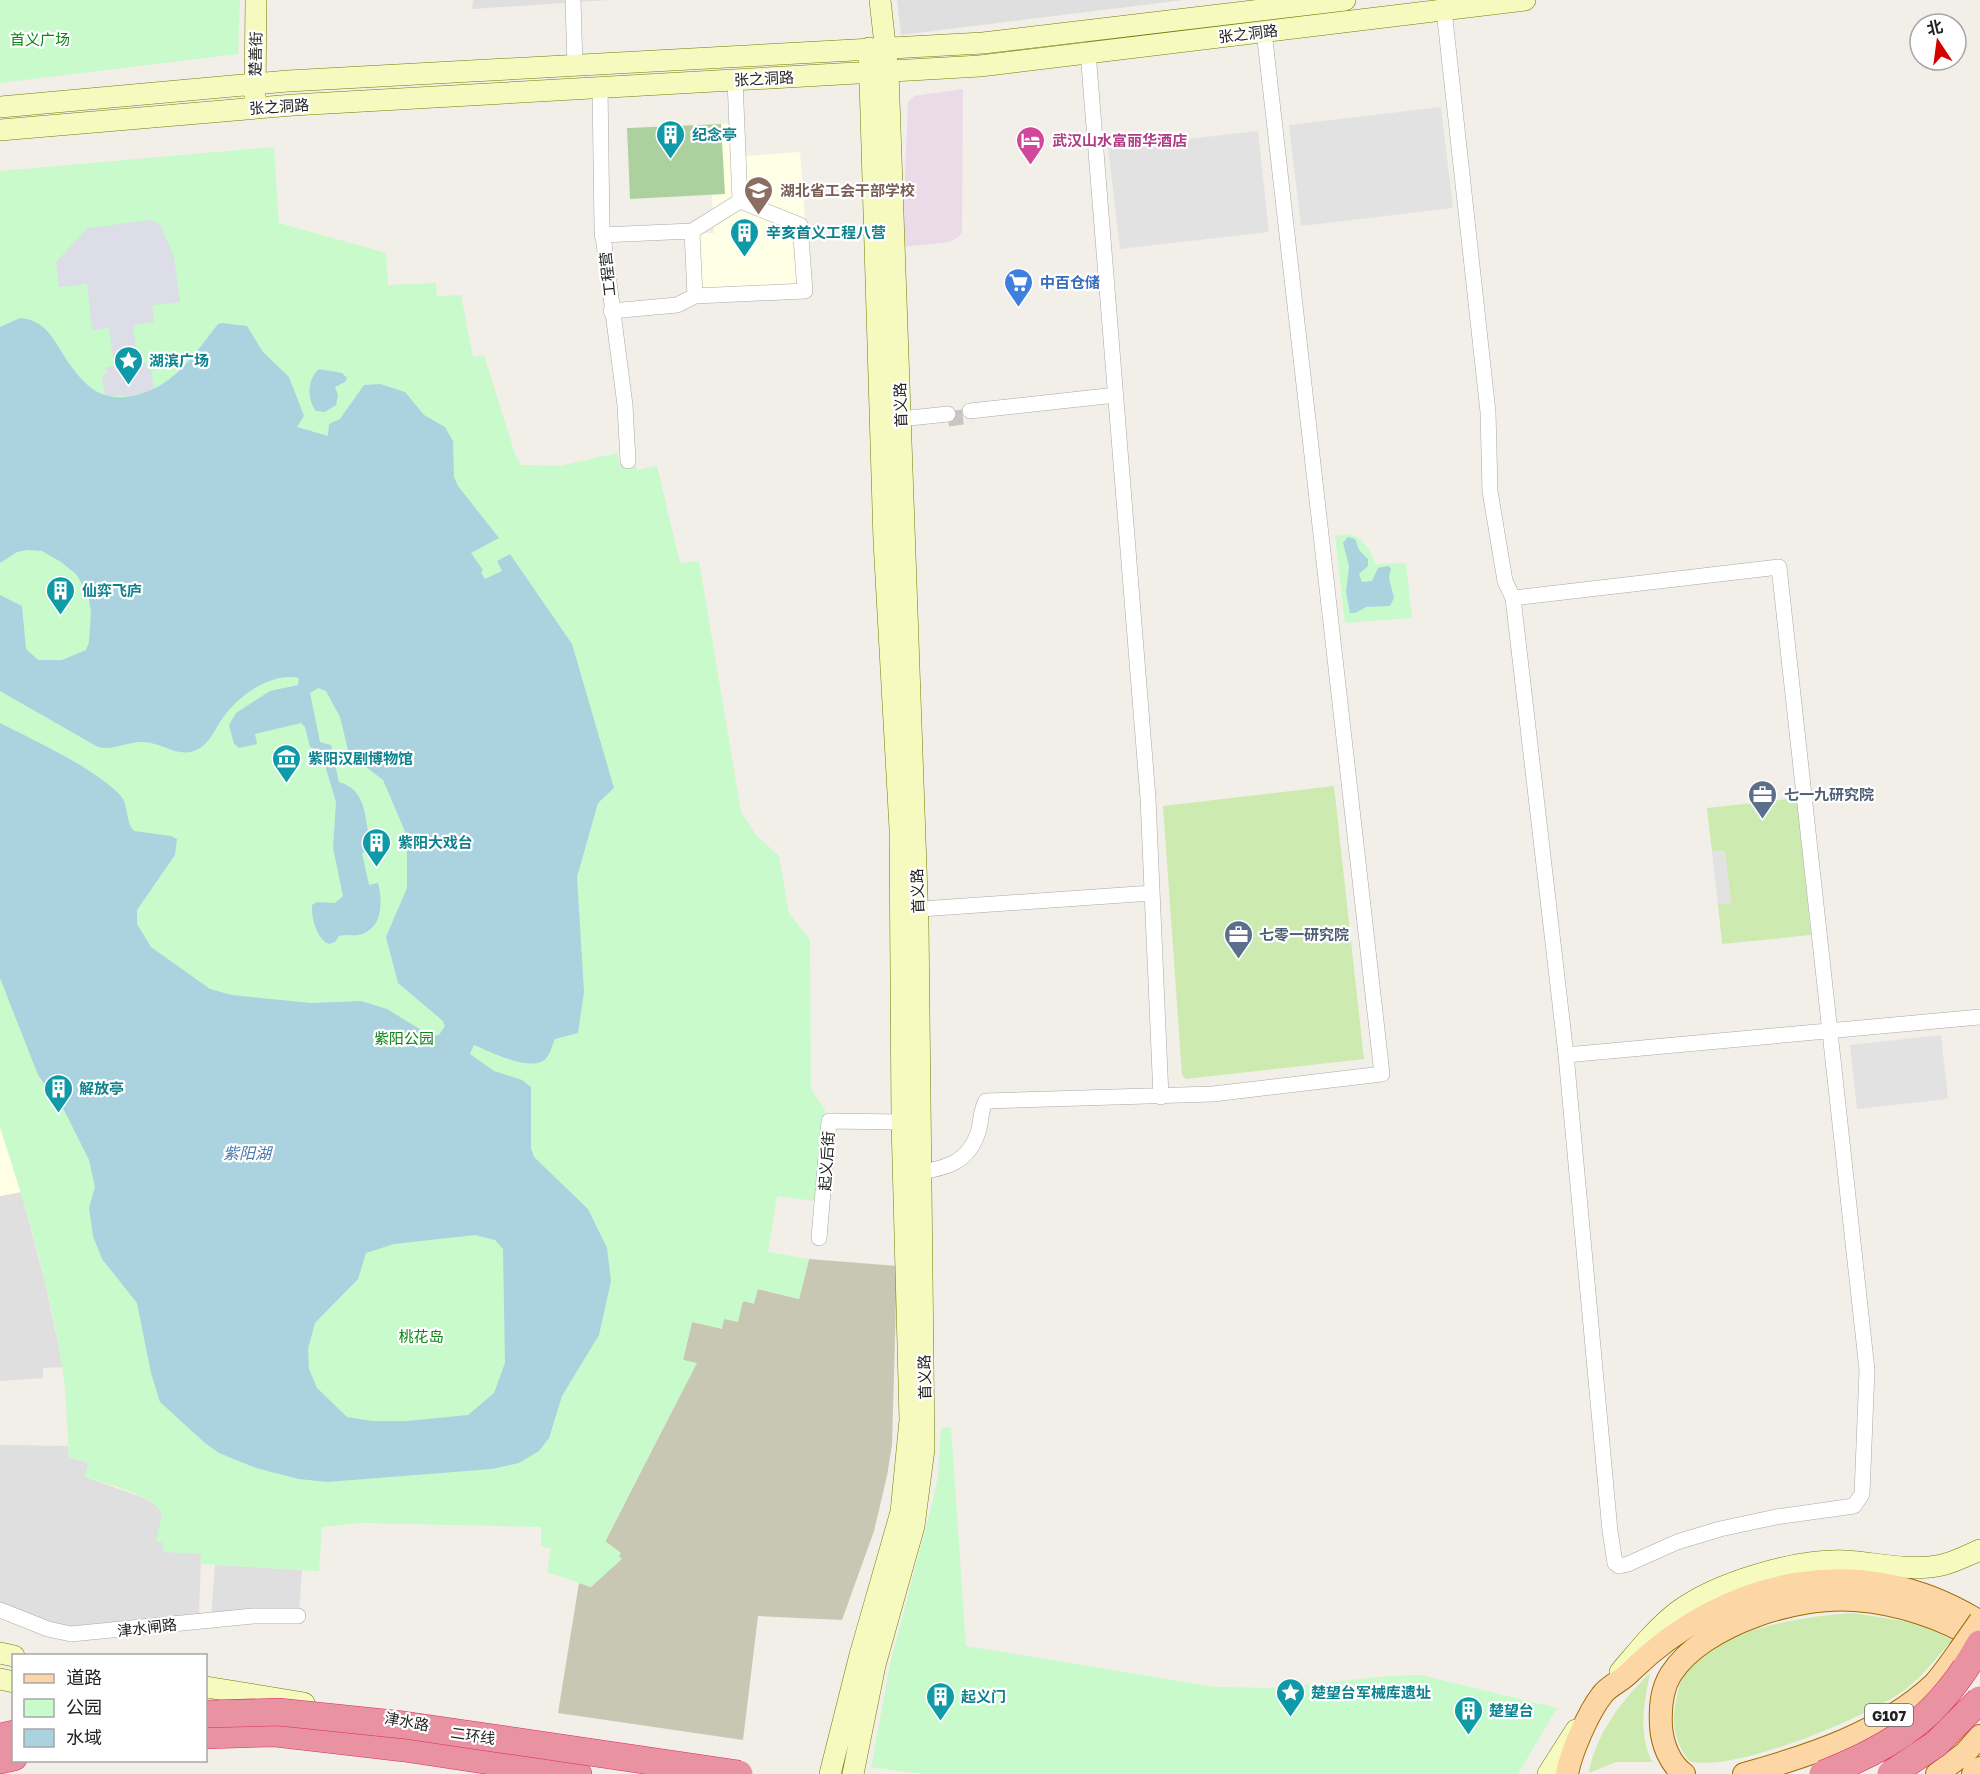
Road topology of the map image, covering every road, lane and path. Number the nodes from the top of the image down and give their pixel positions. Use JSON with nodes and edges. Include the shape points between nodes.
{"nodes":[{"id":1,"x":256,"y":0,"type":"edge"},
{"id":2,"x":573,"y":0,"type":"edge"},
{"id":3,"x":880,"y":0,"type":"edge"},
{"id":4,"x":1345,"y":0,"type":"edge"},
{"id":5,"x":1525,"y":0,"type":"edge"},
{"id":6,"x":1457,"y":6,"type":"edge"},
{"id":7,"x":1264,"y":31,"type":"junction"},
{"id":8,"x":878,"y":48,"type":"junction"},
{"id":9,"x":1089,"y":52,"type":"junction"},
{"id":10,"x":575,"y":65,"type":"junction"},
{"id":11,"x":879,"y":72,"type":"junction"},
{"id":12,"x":735,"y":80,"type":"junction"},
{"id":13,"x":255,"y":84,"type":"junction"},
{"id":14,"x":600,"y":86,"type":"junction"},
{"id":15,"x":0,"y":107,"type":"edge"},
{"id":16,"x":256,"y":108,"type":"junction"},
{"id":17,"x":0,"y":130,"type":"edge"},
{"id":18,"x":740,"y":201,"type":"junction"},
{"id":19,"x":692,"y":231,"type":"junction"},
{"id":20,"x":602,"y":234,"type":"junction"},
{"id":21,"x":695,"y":296,"type":"junction"},
{"id":22,"x":611,"y":311,"type":"junction"},
{"id":23,"x":1116,"y":397,"type":"junction"},
{"id":24,"x":971,"y":414,"type":"tunnel mouth"},
{"id":25,"x":948,"y":417,"type":"tunnel mouth"},
{"id":26,"x":900,"y":422,"type":"junction"},
{"id":27,"x":628,"y":461,"type":"dead end"},
{"id":28,"x":1513,"y":598,"type":"junction"},
{"id":29,"x":1152,"y":888,"type":"junction"},
{"id":30,"x":909,"y":905,"type":"junction"},
{"id":31,"x":1980,"y":1017,"type":"edge"},
{"id":32,"x":1830,"y":1031,"type":"junction"},
{"id":33,"x":1566,"y":1055,"type":"junction"},
{"id":34,"x":1161,"y":1097,"type":"junction"},
{"id":35,"x":902,"y":1122,"type":"junction"},
{"id":36,"x":913,"y":1173,"type":"junction"},
{"id":37,"x":819,"y":1238,"type":"dead end"},
{"id":38,"x":1980,"y":1550,"type":"edge"},
{"id":39,"x":0,"y":1611,"type":"edge"},
{"id":40,"x":298,"y":1616,"type":"dead end"},
{"id":41,"x":1980,"y":1622,"type":"edge"},
{"id":42,"x":1973,"y":1646,"type":"edge"},
{"id":43,"x":207,"y":1687,"type":"edge"},
{"id":44,"x":1602,"y":1694,"type":"junction"},
{"id":45,"x":1980,"y":1700,"type":"edge"},
{"id":46,"x":207,"y":1712,"type":"edge"},
{"id":47,"x":207,"y":1712,"type":"edge"},
{"id":48,"x":207,"y":1736,"type":"edge"},
{"id":49,"x":1980,"y":1736,"type":"edge"},
{"id":50,"x":1980,"y":1768,"type":"edge"},
{"id":51,"x":578,"y":1774,"type":"edge"},
{"id":52,"x":585,"y":1774,"type":"edge"},
{"id":53,"x":715,"y":1774,"type":"edge"},
{"id":54,"x":739,"y":1774,"type":"edge"},
{"id":55,"x":830,"y":1774,"type":"edge"},
{"id":56,"x":853,"y":1774,"type":"edge"},
{"id":57,"x":1548,"y":1774,"type":"edge"},
{"id":58,"x":1567,"y":1774,"type":"edge"},
{"id":59,"x":1684,"y":1774,"type":"edge"},
{"id":60,"x":1744,"y":1774,"type":"edge"},
{"id":61,"x":1823,"y":1774,"type":"edge"},
{"id":62,"x":1891,"y":1774,"type":"edge"},
{"id":63,"x":1937,"y":1774,"type":"edge"},
{"id":64,"x":1973,"y":1774,"type":"edge"}],
"edges":[{"from":1,"to":13,"type":"main road","name":"楚善街"},
{"from":2,"to":10,"type":"street"},
{"from":3,"to":8,"type":"main road","name":"首义路"},
{"from":4,"to":8,"type":"main road","name":"张之洞路","via":[[983,43]]},
{"from":5,"to":6,"type":"main road","name":"张之洞路"},
{"from":6,"to":7,"type":"main road","name":"张之洞路"},
{"from":6,"to":28,"type":"street","via":[[1488,412],[1490,491],[1505,581]]},
{"from":7,"to":9,"type":"main road","name":"张之洞路"},
{"from":7,"to":34,"type":"street","via":[[1382,1074]]},
{"from":8,"to":10,"type":"main road","name":"张之洞路"},
{"from":8,"to":11,"type":"main road","name":"首义路"},
{"from":9,"to":11,"type":"main road","name":"张之洞路","via":[[980,66]]},
{"from":9,"to":23,"type":"street"},
{"from":10,"to":13,"type":"main road","name":"张之洞路"},
{"from":11,"to":12,"type":"main road","name":"张之洞路"},
{"from":11,"to":26,"type":"main road","name":"首义路"},
{"from":11,"to":30,"type":"main road","name":"首义路","via":[[884,530]]},
{"from":12,"to":14,"type":"main road","name":"张之洞路"},
{"from":12,"to":18,"type":"street"},
{"from":13,"to":15,"type":"main road","name":"张之洞路"},
{"from":13,"to":16,"type":"main road","name":"楚善街"},
{"from":14,"to":16,"type":"main road","name":"张之洞路"},
{"from":14,"to":20,"type":"street","name":"工程营"},
{"from":16,"to":17,"type":"main road","name":"张之洞路"},
{"from":18,"to":19,"type":"street"},
{"from":18,"to":21,"type":"street","via":[[800,225],[805,291]]},
{"from":19,"to":20,"type":"street"},
{"from":19,"to":21,"type":"street"},
{"from":20,"to":22,"type":"street","name":"工程营"},
{"from":21,"to":22,"type":"street","via":[[677,305]]},
{"from":22,"to":27,"type":"street","name":"工程营","via":[[625,405]]},
{"from":23,"to":24,"type":"street"},
{"from":23,"to":29,"type":"street"},
{"from":25,"to":26,"type":"street"},
{"from":26,"to":30,"type":"main road","name":"首义路"},
{"from":28,"to":32,"type":"street","via":[[1779,567]]},
{"from":28,"to":33,"type":"street"},
{"from":29,"to":30,"type":"street"},
{"from":29,"to":34,"type":"street"},
{"from":30,"to":35,"type":"main road","name":"首义路"},
{"from":30,"to":36,"type":"main road","name":"首义路"},
{"from":31,"to":32,"type":"street"},
{"from":32,"to":33,"type":"street"},
{"from":32,"to":33,"type":"street","via":[[1867,1370],[1862,1494],[1851,1507],[1720,1529],[1619,1566],[1614,1559],[1610,1531]]},
{"from":34,"to":36,"type":"street","via":[[986,1101],[967,1155],[952,1165]]},
{"from":35,"to":36,"type":"main road","name":"首义路"},
{"from":35,"to":37,"type":"street","name":"起义后街","via":[[829,1121]]},
{"from":36,"to":55,"type":"main road","name":"首义路","via":[[906,1480],[901,1512]]},
{"from":36,"to":56,"type":"main road","name":"首义路","via":[[924,1425],[919,1502],[875,1665]]},
{"from":38,"to":44,"type":"main road","via":[[1942,1565],[1918,1568],[1844,1561],[1800,1566],[1733,1584],[1677,1612],[1646,1641]]},
{"from":39,"to":40,"type":"street","name":"津水闸路","via":[[48,1629],[81,1635],[253,1616]]},
{"from":41,"to":42,"type":"main road","number":"G107","bridge":true},
{"from":41,"to":44,"type":"main road","via":[[1941,1599],[1889,1585],[1832,1581],[1778,1588],[1743,1598],[1700,1618]]},
{"from":42,"to":59,"type":"main road","via":[[1916,1612],[1854,1599],[1783,1607],[1748,1619],[1688,1654],[1671,1674],[1662,1694],[1661,1732],[1668,1754]]},
{"from":42,"to":60,"type":"main road","number":"G107","via":[[1934,1684],[1859,1734]]},
{"from":42,"to":61,"type":"highway","bridge":true,"via":[[1943,1700],[1925,1719],[1893,1742]]},
{"from":43,"to":53,"type":"main road","name":"津水路"},
{"from":44,"to":57,"type":"main road"},
{"from":44,"to":58,"type":"main road","via":[[1569,1760]]},
{"from":45,"to":62,"type":"highway","bridge":true,"via":[[1936,1744]]},
{"from":46,"to":52,"type":"main road","name":"津水路","via":[[342,1730]]},
{"from":47,"to":54,"type":"highway","name":"二环线","bridge":true,"via":[[279,1712],[404,1725]]},
{"from":48,"to":51,"type":"highway","name":"二环线","via":[[275,1733]]},
{"from":49,"to":63,"type":"main road"},
{"from":50,"to":64,"type":"main road"}]}
